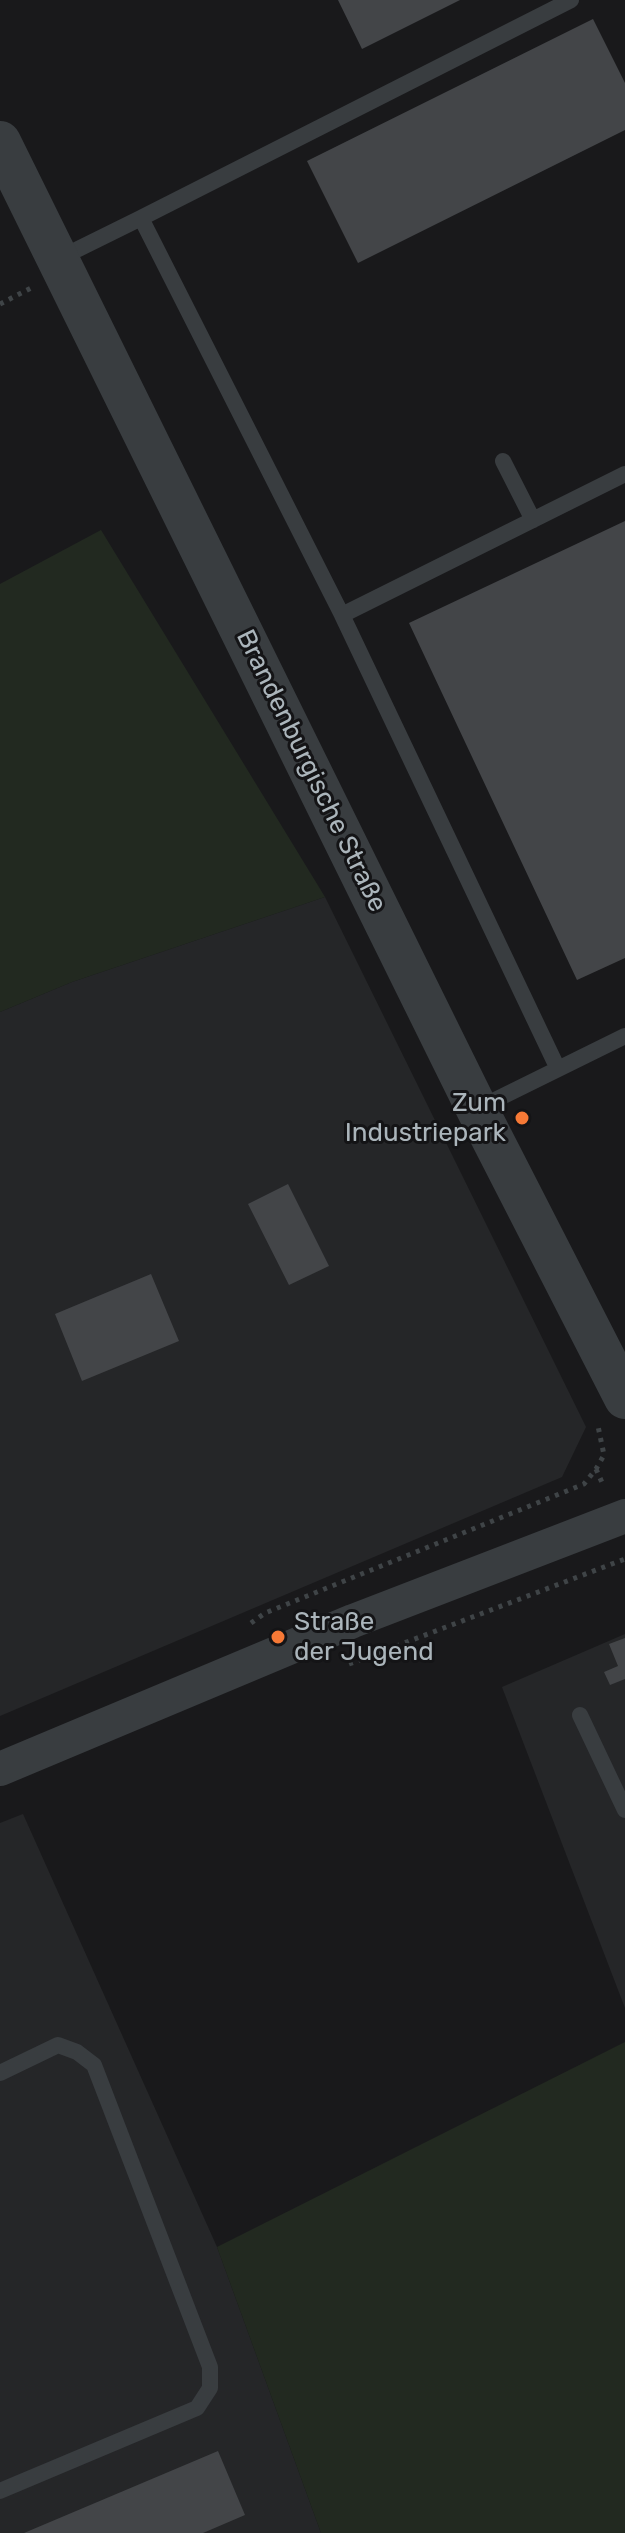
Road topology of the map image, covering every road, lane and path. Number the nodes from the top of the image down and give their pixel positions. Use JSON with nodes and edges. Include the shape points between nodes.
{"nodes":[{"id":1,"x":571,"y":0,"type":"edge"},
{"id":2,"x":0,"y":142,"type":"edge"},
{"id":3,"x":141,"y":218,"type":"junction"},
{"id":4,"x":58,"y":260,"type":"junction"},
{"id":5,"x":503,"y":461,"type":"dead end"},
{"id":6,"x":625,"y":474,"type":"edge"},
{"id":7,"x":533,"y":520,"type":"junction"},
{"id":8,"x":342,"y":615,"type":"junction"},
{"id":9,"x":625,"y":1036,"type":"edge"},
{"id":10,"x":558,"y":1069,"type":"junction"},
{"id":11,"x":477,"y":1109,"type":"junction"},
{"id":12,"x":625,"y":1398,"type":"edge"},
{"id":13,"x":625,"y":1516,"type":"edge"},
{"id":14,"x":625,"y":1559,"type":"edge"},
{"id":15,"x":338,"y":1668,"type":"dead end"},
{"id":16,"x":580,"y":1715,"type":"dead end"},
{"id":17,"x":0,"y":1769,"type":"edge"},
{"id":18,"x":625,"y":1810,"type":"edge"},
{"id":19,"x":0,"y":2073,"type":"edge"},
{"id":20,"x":0,"y":2491,"type":"edge"}],
"edges":[{"from":1,"to":3,"type":"lane"},
{"from":2,"to":4,"type":"street","name":"Brandenburgische Straße"},
{"from":3,"to":4,"type":"lane"},
{"from":3,"to":8,"type":"lane"},
{"from":4,"to":11,"type":"street","name":"Brandenburgische Straße"},
{"from":5,"to":7,"type":"lane"},
{"from":6,"to":7,"type":"lane"},
{"from":7,"to":8,"type":"lane"},
{"from":8,"to":10,"type":"lane"},
{"from":9,"to":10,"type":"lane"},
{"from":10,"to":11,"type":"lane"},
{"from":11,"to":12,"type":"street","name":"Brandenburgische Straße"},
{"from":13,"to":17,"type":"street","via":[[367,1616]]},
{"from":14,"to":15,"type":"path"},
{"from":16,"to":18,"type":"lane"},
{"from":19,"to":20,"type":"lane","via":[[58,2045],[94,2065],[210,2367],[210,2388],[197,2408]]}]}
